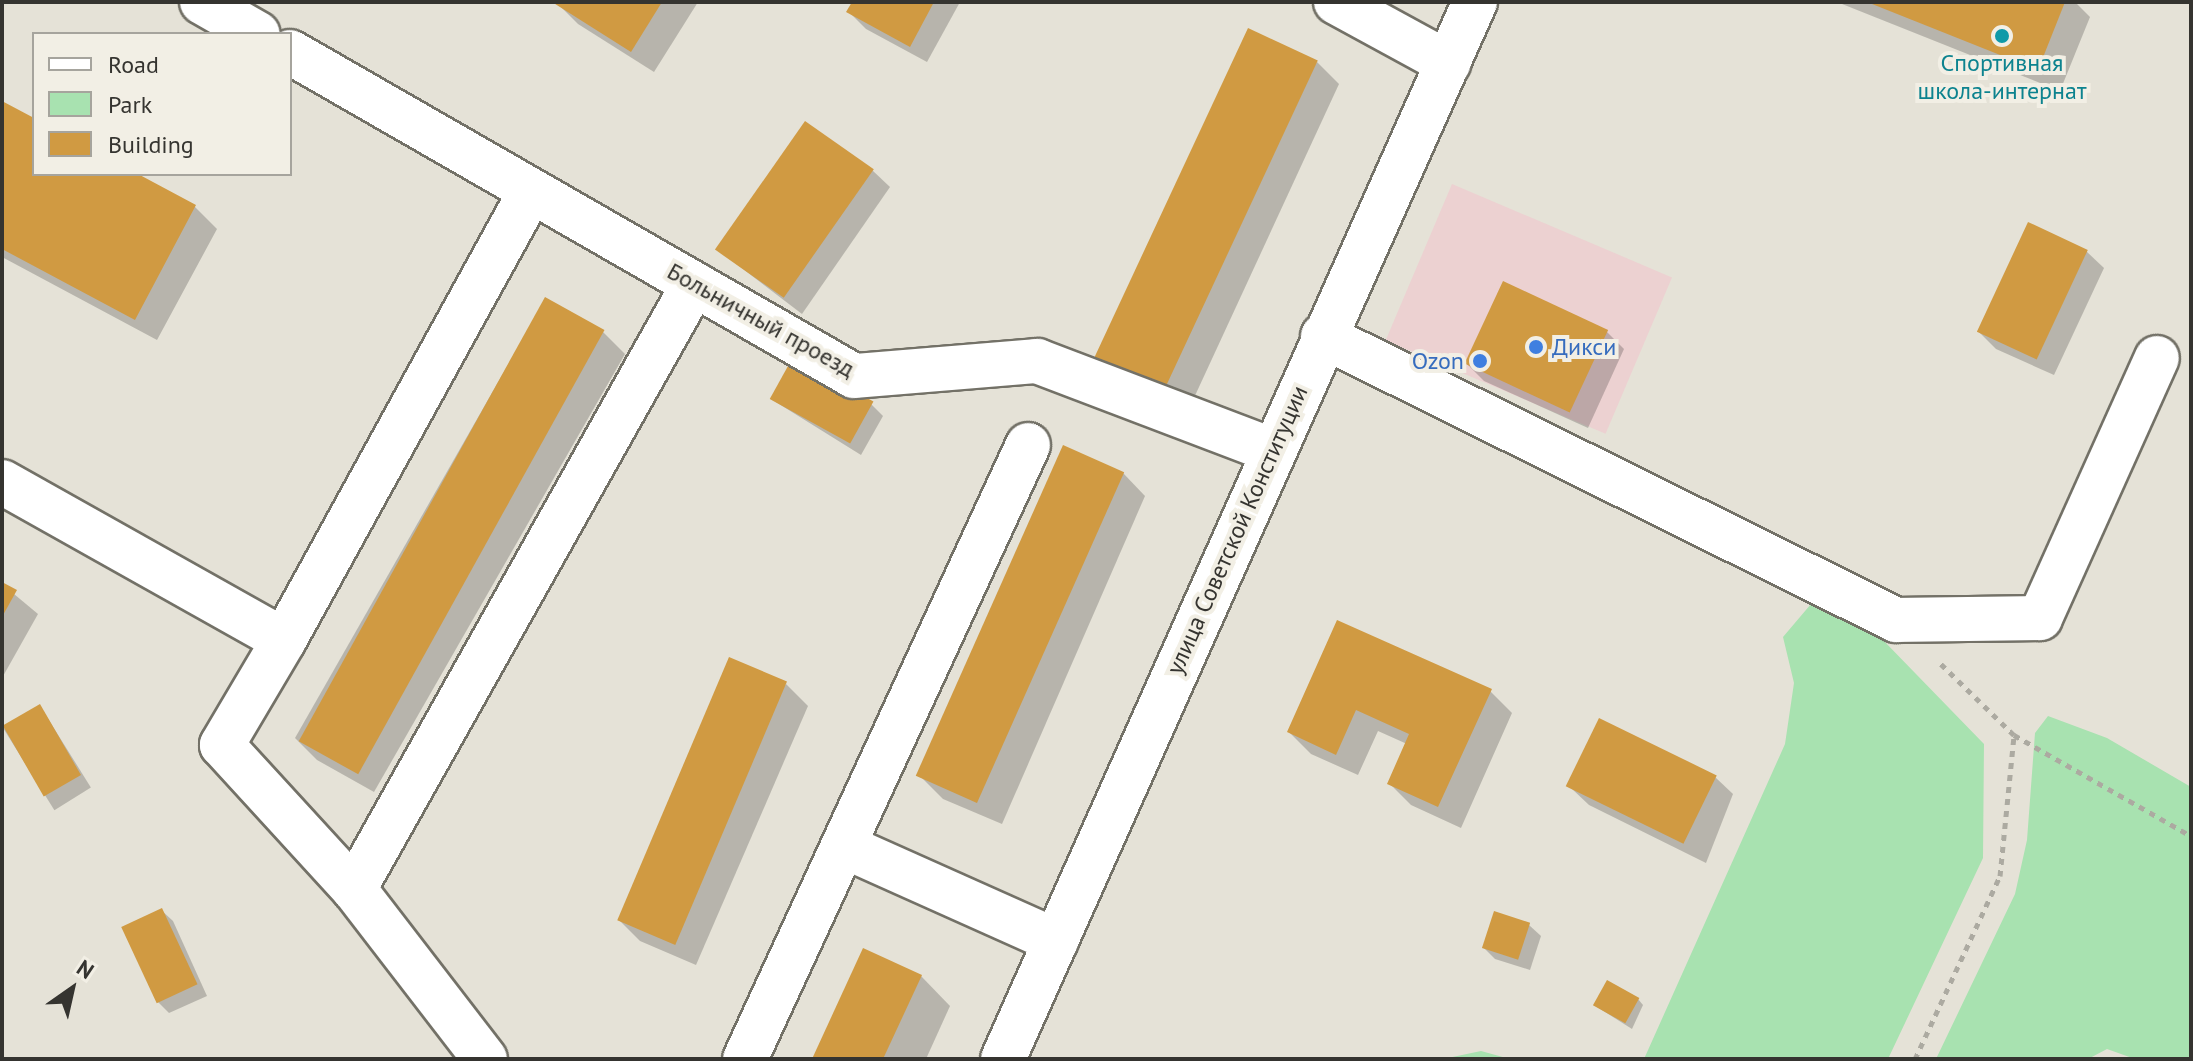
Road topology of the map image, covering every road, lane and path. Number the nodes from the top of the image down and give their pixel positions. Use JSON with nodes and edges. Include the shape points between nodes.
{"nodes":[{"id":1,"x":202,"y":2,"type":"edge"},
{"id":2,"x":1336,"y":2,"type":"edge"},
{"id":3,"x":1475,"y":2,"type":"edge"},
{"id":4,"x":254,"y":32,"type":"edge"},
{"id":5,"x":292,"y":53,"type":"edge"},
{"id":6,"x":1448,"y":63,"type":"junction"},
{"id":7,"x":531,"y":191,"type":"junction"},
{"id":8,"x":694,"y":284,"type":"junction"},
{"id":9,"x":1323,"y":336,"type":"junction"},
{"id":10,"x":2157,"y":358,"type":"dead end"},
{"id":11,"x":1028,"y":445,"type":"dead end"},
{"id":12,"x":1271,"y":450,"type":"junction"},
{"id":13,"x":2,"y":482,"type":"edge"},
{"id":14,"x":1896,"y":620,"type":"junction"},
{"id":15,"x":284,"y":640,"type":"junction"},
{"id":16,"x":2014,"y":735,"type":"junction"},
{"id":17,"x":2191,"y":836,"type":"edge"},
{"id":18,"x":846,"y":847,"type":"junction"},
{"id":19,"x":354,"y":889,"type":"junction"},
{"id":20,"x":1056,"y":941,"type":"junction"},
{"id":21,"x":485,"y":1059,"type":"edge"},
{"id":22,"x":745,"y":1059,"type":"edge"},
{"id":23,"x":1003,"y":1059,"type":"edge"},
{"id":24,"x":1915,"y":1059,"type":"edge"}],
"edges":[{"from":1,"to":4,"type":"street"},
{"from":2,"to":6,"type":"street"},
{"from":3,"to":6,"type":"street","name":"улица Советской Конституции"},
{"from":5,"to":7,"type":"street","name":"Больничный проезд"},
{"from":6,"to":9,"type":"street","name":"улица Советской Конституции"},
{"from":7,"to":8,"type":"street","name":"Больничный проезд"},
{"from":7,"to":15,"type":"street"},
{"from":8,"to":12,"type":"street","name":"Больничный проезд","via":[[854,376],[1037,361]]},
{"from":8,"to":19,"type":"street"},
{"from":9,"to":12,"type":"street","name":"улица Советской Конституции"},
{"from":9,"to":14,"type":"street"},
{"from":10,"to":14,"type":"street","via":[[2040,618]]},
{"from":11,"to":18,"type":"street"},
{"from":12,"to":20,"type":"street","name":"улица Советской Конституции"},
{"from":13,"to":15,"type":"street"},
{"from":14,"to":16,"type":"path"},
{"from":15,"to":19,"type":"street","via":[[222,745]]},
{"from":16,"to":17,"type":"path"},
{"from":16,"to":24,"type":"path","via":[[2000,876]]},
{"from":18,"to":20,"type":"street"},
{"from":18,"to":22,"type":"street"},
{"from":19,"to":21,"type":"street"},
{"from":20,"to":23,"type":"street","name":"улица Советской Конституции"}]}
